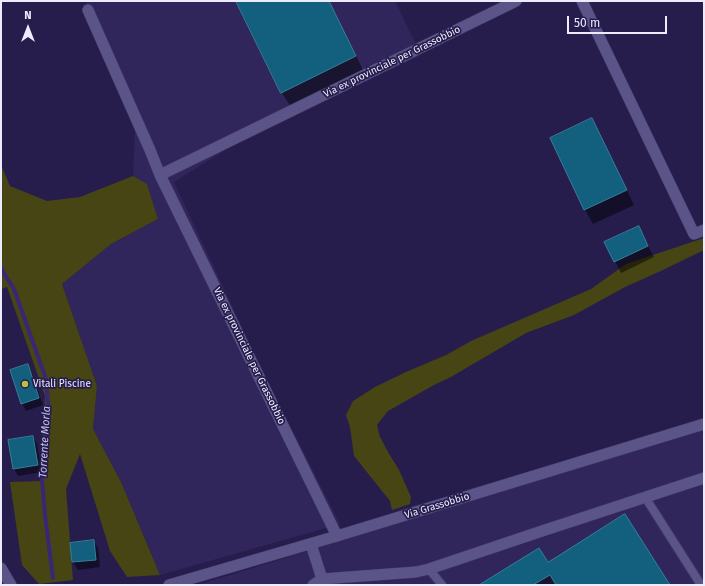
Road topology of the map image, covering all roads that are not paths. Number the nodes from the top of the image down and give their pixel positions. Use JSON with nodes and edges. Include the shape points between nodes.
{"nodes":[{"id":1,"x":516,"y":1,"type":"edge"},
{"id":2,"x":582,"y":1,"type":"edge"},
{"id":3,"x":88,"y":10,"type":"dead end"},
{"id":4,"x":160,"y":175,"type":"junction"},
{"id":5,"x":704,"y":230,"type":"edge"},
{"id":6,"x":704,"y":424,"type":"edge"},
{"id":7,"x":704,"y":478,"type":"edge"},
{"id":8,"x":645,"y":498,"type":"junction"},
{"id":9,"x":338,"y":536,"type":"junction"},
{"id":10,"x":311,"y":544,"type":"junction"},
{"id":11,"x":1,"y":568,"type":"edge"},
{"id":12,"x":429,"y":570,"type":"junction"},
{"id":13,"x":320,"y":583,"type":"edge"},
{"id":14,"x":175,"y":584,"type":"edge"},
{"id":15,"x":11,"y":585,"type":"edge"},
{"id":16,"x":442,"y":585,"type":"edge"},
{"id":17,"x":701,"y":585,"type":"edge"}],
"edges":[{"from":1,"to":4,"type":"street","name":"Via ex provinciale per Grassobbio"},
{"from":2,"to":5,"type":"street","via":[[694,234]]},
{"from":3,"to":4,"type":"street","name":"Via ex provinciale per Grassobbio"},
{"from":4,"to":9,"type":"street","name":"Via ex provinciale per Grassobbio"},
{"from":6,"to":9,"type":"street","name":"Via Grassobbio"},
{"from":7,"to":8,"type":"street"},
{"from":8,"to":12,"type":"street"},
{"from":8,"to":17,"type":"lane"},
{"from":9,"to":10,"type":"street","name":"Via Grassobbio"},
{"from":10,"to":13,"type":"street"},
{"from":10,"to":14,"type":"street","name":"Via Grassobbio"},
{"from":11,"to":15,"type":"street"},
{"from":12,"to":13,"type":"street"},
{"from":12,"to":16,"type":"lane"}]}
